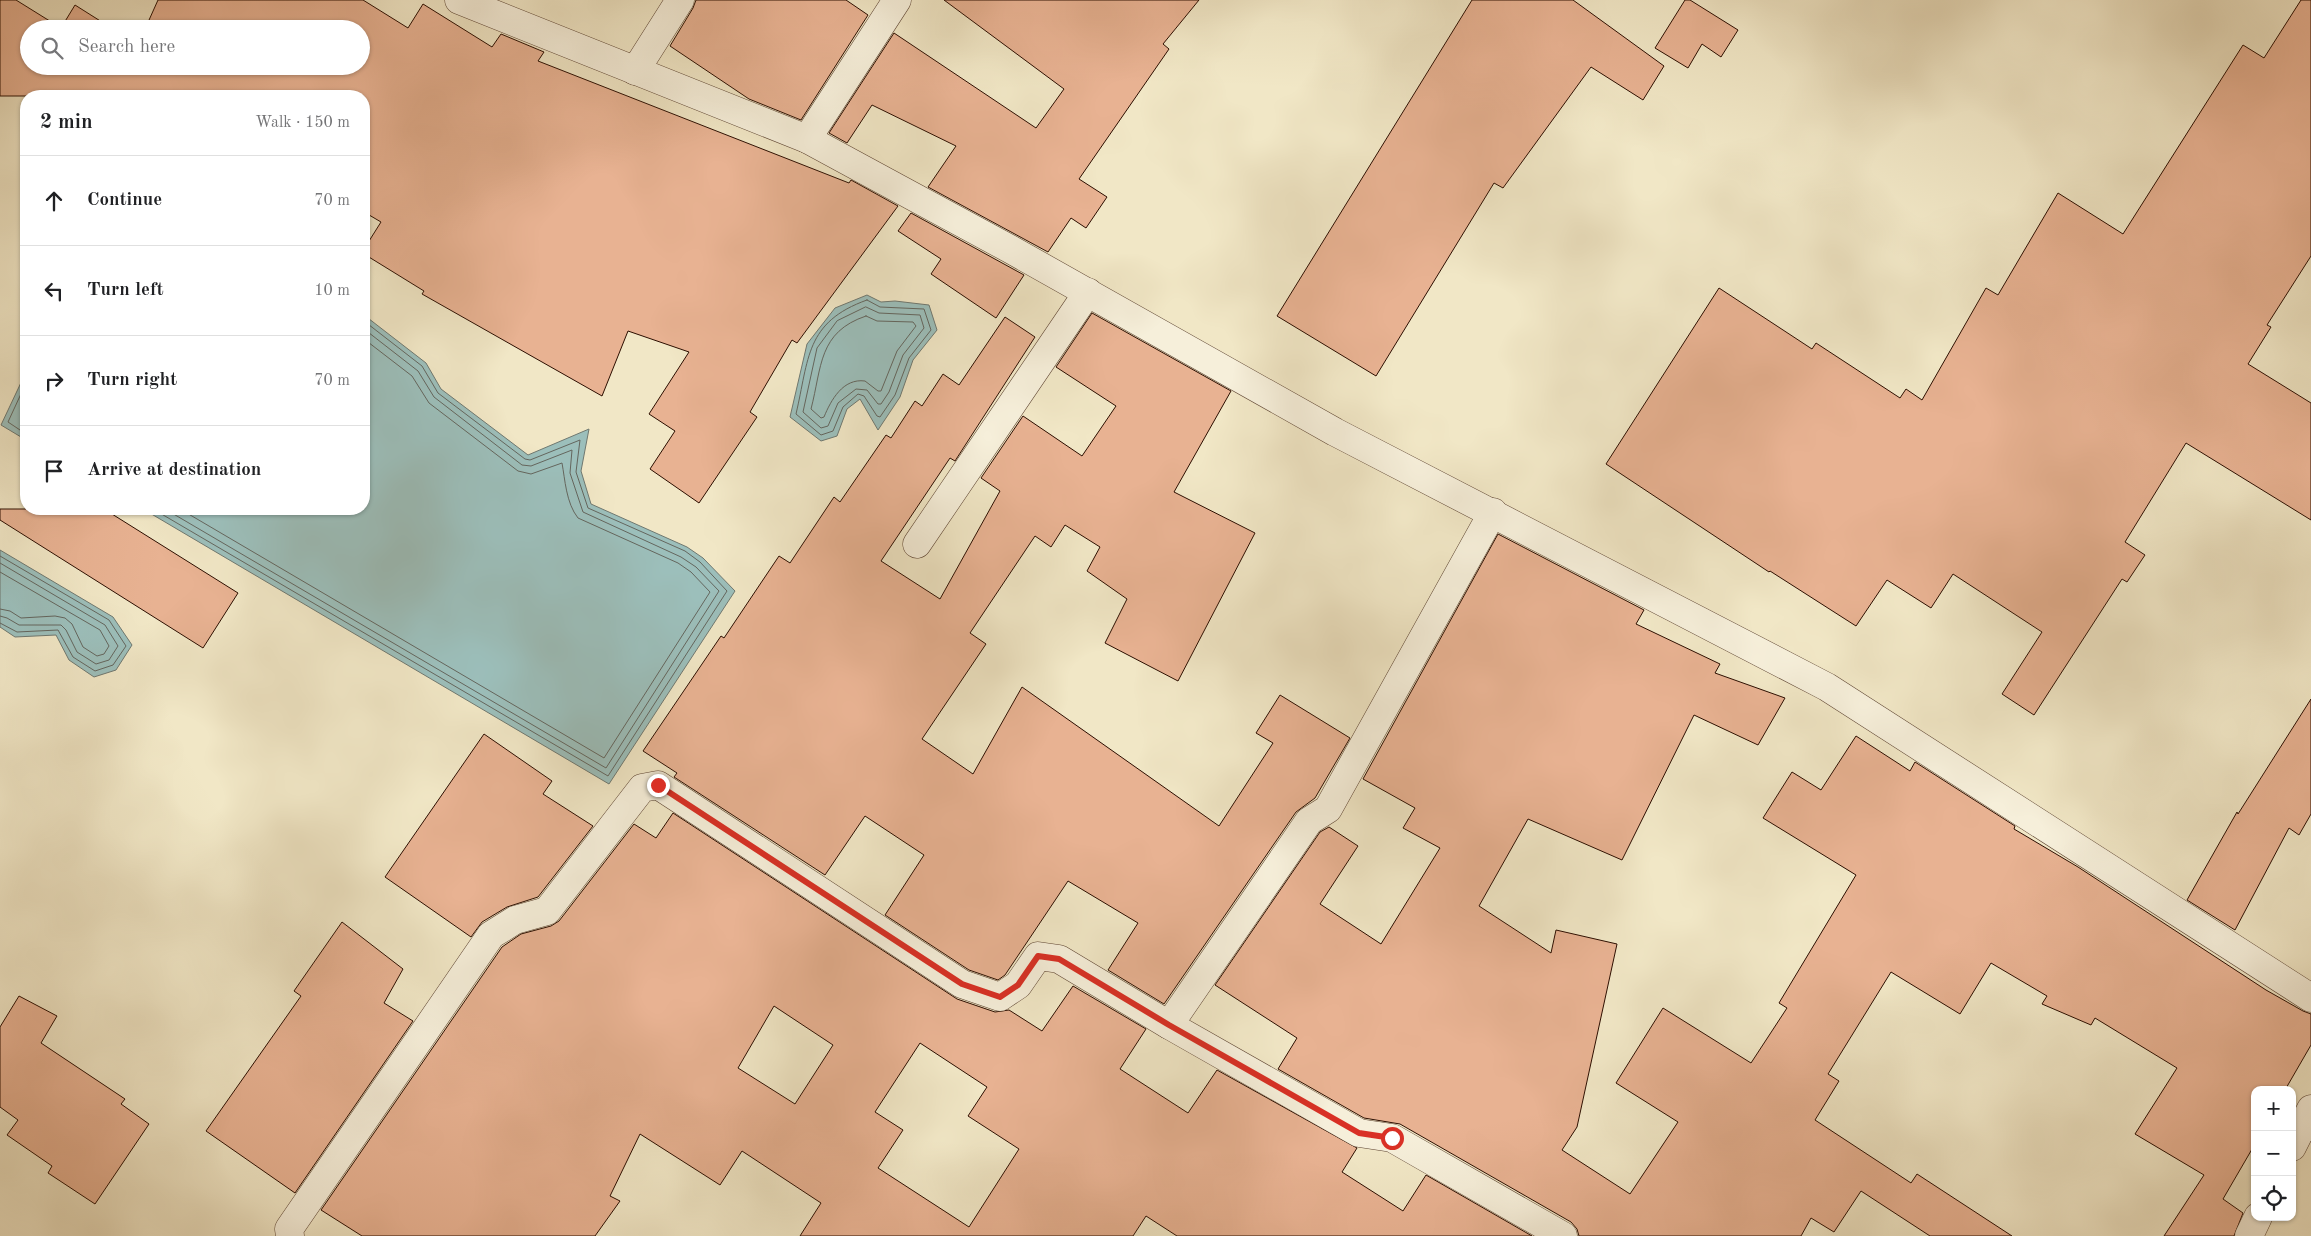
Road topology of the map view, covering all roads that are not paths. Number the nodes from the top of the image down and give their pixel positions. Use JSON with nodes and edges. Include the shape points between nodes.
{"nodes":[{"id":1,"x":459,"y":0,"type":"edge"},
{"id":2,"x":680,"y":0,"type":"edge"},
{"id":3,"x":897,"y":0,"type":"edge"},
{"id":4,"x":635,"y":71,"type":"junction"},
{"id":5,"x":807,"y":138,"type":"junction"},
{"id":6,"x":1088,"y":292,"type":"junction"},
{"id":7,"x":1493,"y":512,"type":"junction"},
{"id":8,"x":917,"y":544,"type":"dead end"},
{"id":9,"x":2311,"y":998,"type":"edge"},
{"id":10,"x":1169,"y":1025,"type":"junction"},
{"id":11,"x":2311,"y":1109,"type":"edge"},
{"id":12,"x":2296,"y":1139,"type":"edge"},
{"id":13,"x":2256,"y":1221,"type":"edge"},
{"id":14,"x":290,"y":1236,"type":"edge"},
{"id":15,"x":1563,"y":1236,"type":"edge"},
{"id":16,"x":2249,"y":1236,"type":"edge"}],
"edges":[{"from":1,"to":4,"type":"street"},
{"from":2,"to":4,"type":"street"},
{"from":3,"to":5,"type":"street"},
{"from":4,"to":5,"type":"street"},
{"from":5,"to":6,"type":"street"},
{"from":6,"to":7,"type":"street","via":[[1335,432]]},
{"from":6,"to":8,"type":"street"},
{"from":7,"to":9,"type":"street","via":[[1827,687]]},
{"from":7,"to":10,"type":"street","via":[[1328,809],[1309,821]]},
{"from":10,"to":14,"type":"street","via":[[1059,959],[1038,956],[1018,985],[1000,997],[962,984],[658,785],[642,788],[547,911],[515,920],[491,935],[289,1229]]},
{"from":10,"to":15,"type":"street","via":[[1359,1133],[1392,1138]]},
{"from":11,"to":12,"type":"street"},
{"from":13,"to":16,"type":"street"}]}
